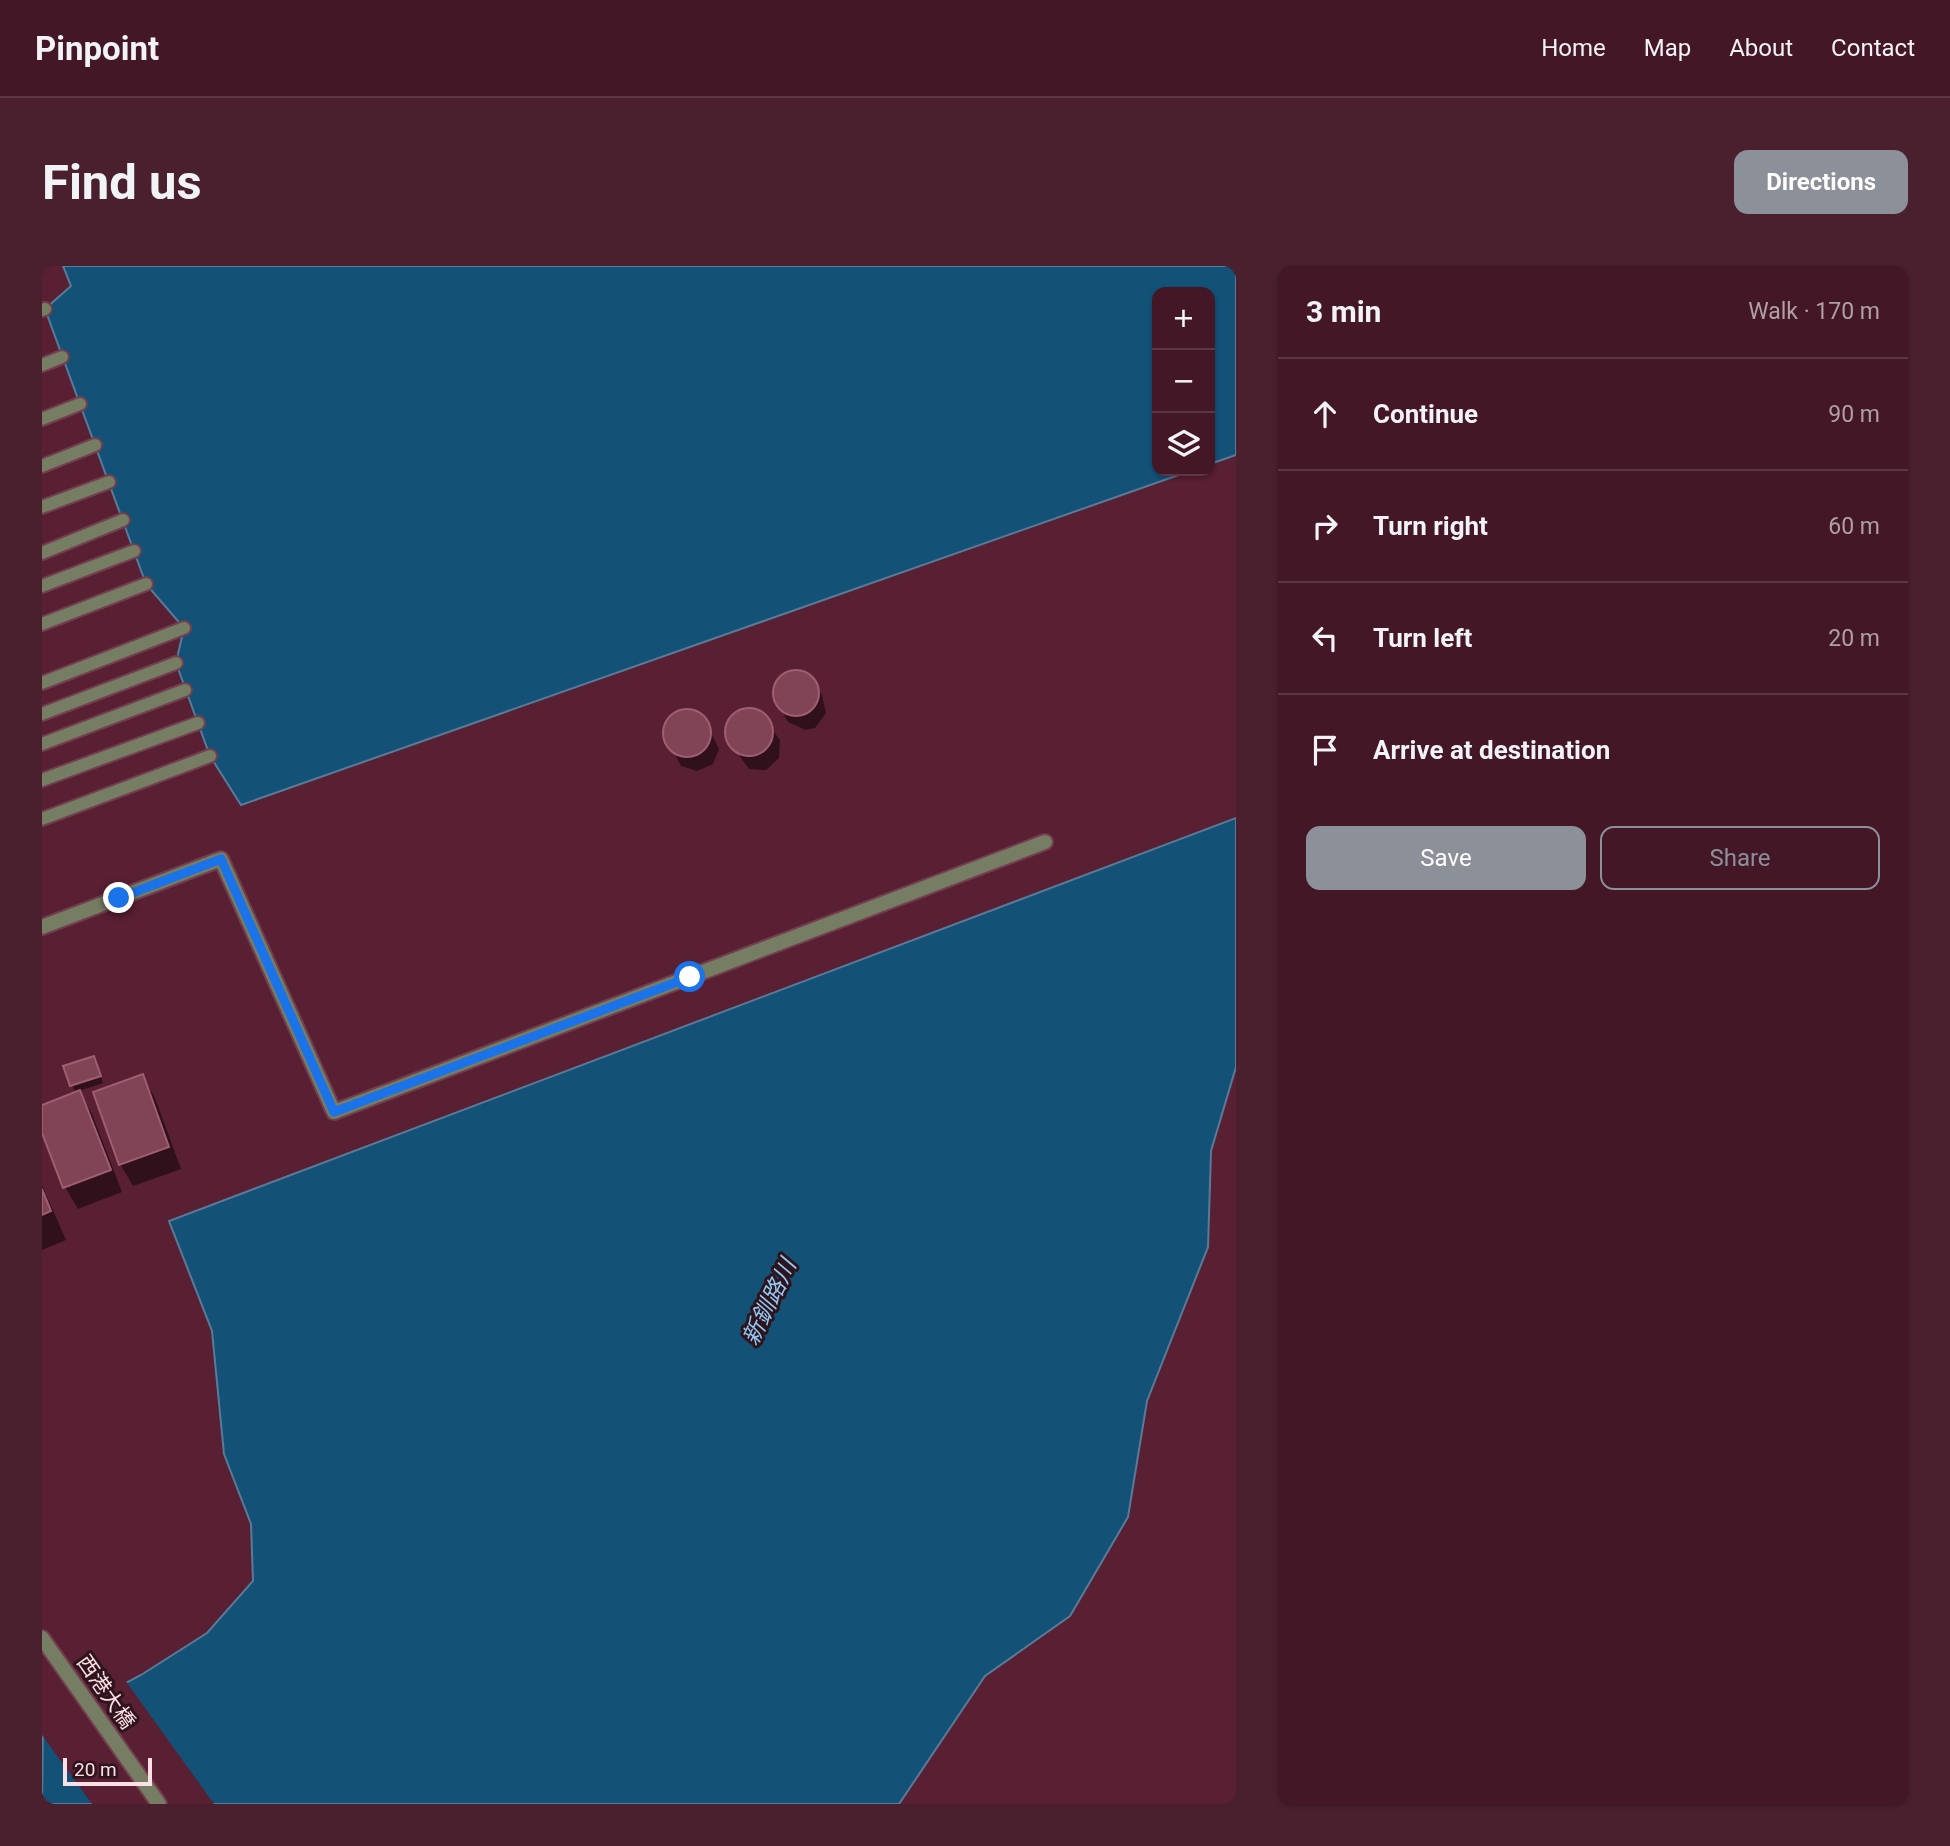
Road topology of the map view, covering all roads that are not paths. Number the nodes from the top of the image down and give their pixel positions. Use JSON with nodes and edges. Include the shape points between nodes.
{"nodes":[{"id":1,"x":62,"y":357,"type":"dead end"},
{"id":2,"x":42,"y":365,"type":"edge"},
{"id":3,"x":80,"y":404,"type":"dead end"},
{"id":4,"x":42,"y":419,"type":"edge"},
{"id":5,"x":95,"y":446,"type":"dead end"},
{"id":6,"x":42,"y":466,"type":"edge"},
{"id":7,"x":109,"y":482,"type":"dead end"},
{"id":8,"x":42,"y":507,"type":"edge"},
{"id":9,"x":123,"y":520,"type":"dead end"},
{"id":10,"x":134,"y":551,"type":"dead end"},
{"id":11,"x":42,"y":553,"type":"edge"},
{"id":12,"x":146,"y":584,"type":"dead end"},
{"id":13,"x":42,"y":586,"type":"edge"},
{"id":14,"x":42,"y":624,"type":"edge"},
{"id":15,"x":184,"y":628,"type":"dead end"},
{"id":16,"x":176,"y":663,"type":"dead end"},
{"id":17,"x":42,"y":683,"type":"edge"},
{"id":18,"x":185,"y":690,"type":"dead end"},
{"id":19,"x":42,"y":714,"type":"edge"},
{"id":20,"x":198,"y":723,"type":"dead end"},
{"id":21,"x":42,"y":744,"type":"edge"},
{"id":22,"x":210,"y":756,"type":"dead end"},
{"id":23,"x":42,"y":780,"type":"edge"},
{"id":24,"x":42,"y":819,"type":"edge"},
{"id":25,"x":1045,"y":842,"type":"dead end"},
{"id":26,"x":42,"y":928,"type":"edge"},
{"id":27,"x":42,"y":1638,"type":"edge"},
{"id":28,"x":159,"y":1804,"type":"edge"}],
"edges":[{"from":1,"to":2,"type":"lane"},
{"from":3,"to":4,"type":"lane"},
{"from":5,"to":6,"type":"lane"},
{"from":7,"to":8,"type":"lane"},
{"from":9,"to":11,"type":"lane"},
{"from":10,"to":13,"type":"lane"},
{"from":12,"to":14,"type":"lane"},
{"from":15,"to":17,"type":"lane"},
{"from":16,"to":19,"type":"lane"},
{"from":18,"to":21,"type":"lane"},
{"from":20,"to":23,"type":"lane"},
{"from":22,"to":24,"type":"lane"},
{"from":25,"to":26,"type":"street","via":[[334,1112],[221,859]]},
{"from":27,"to":28,"type":"street","name":"西港大橋"}]}
